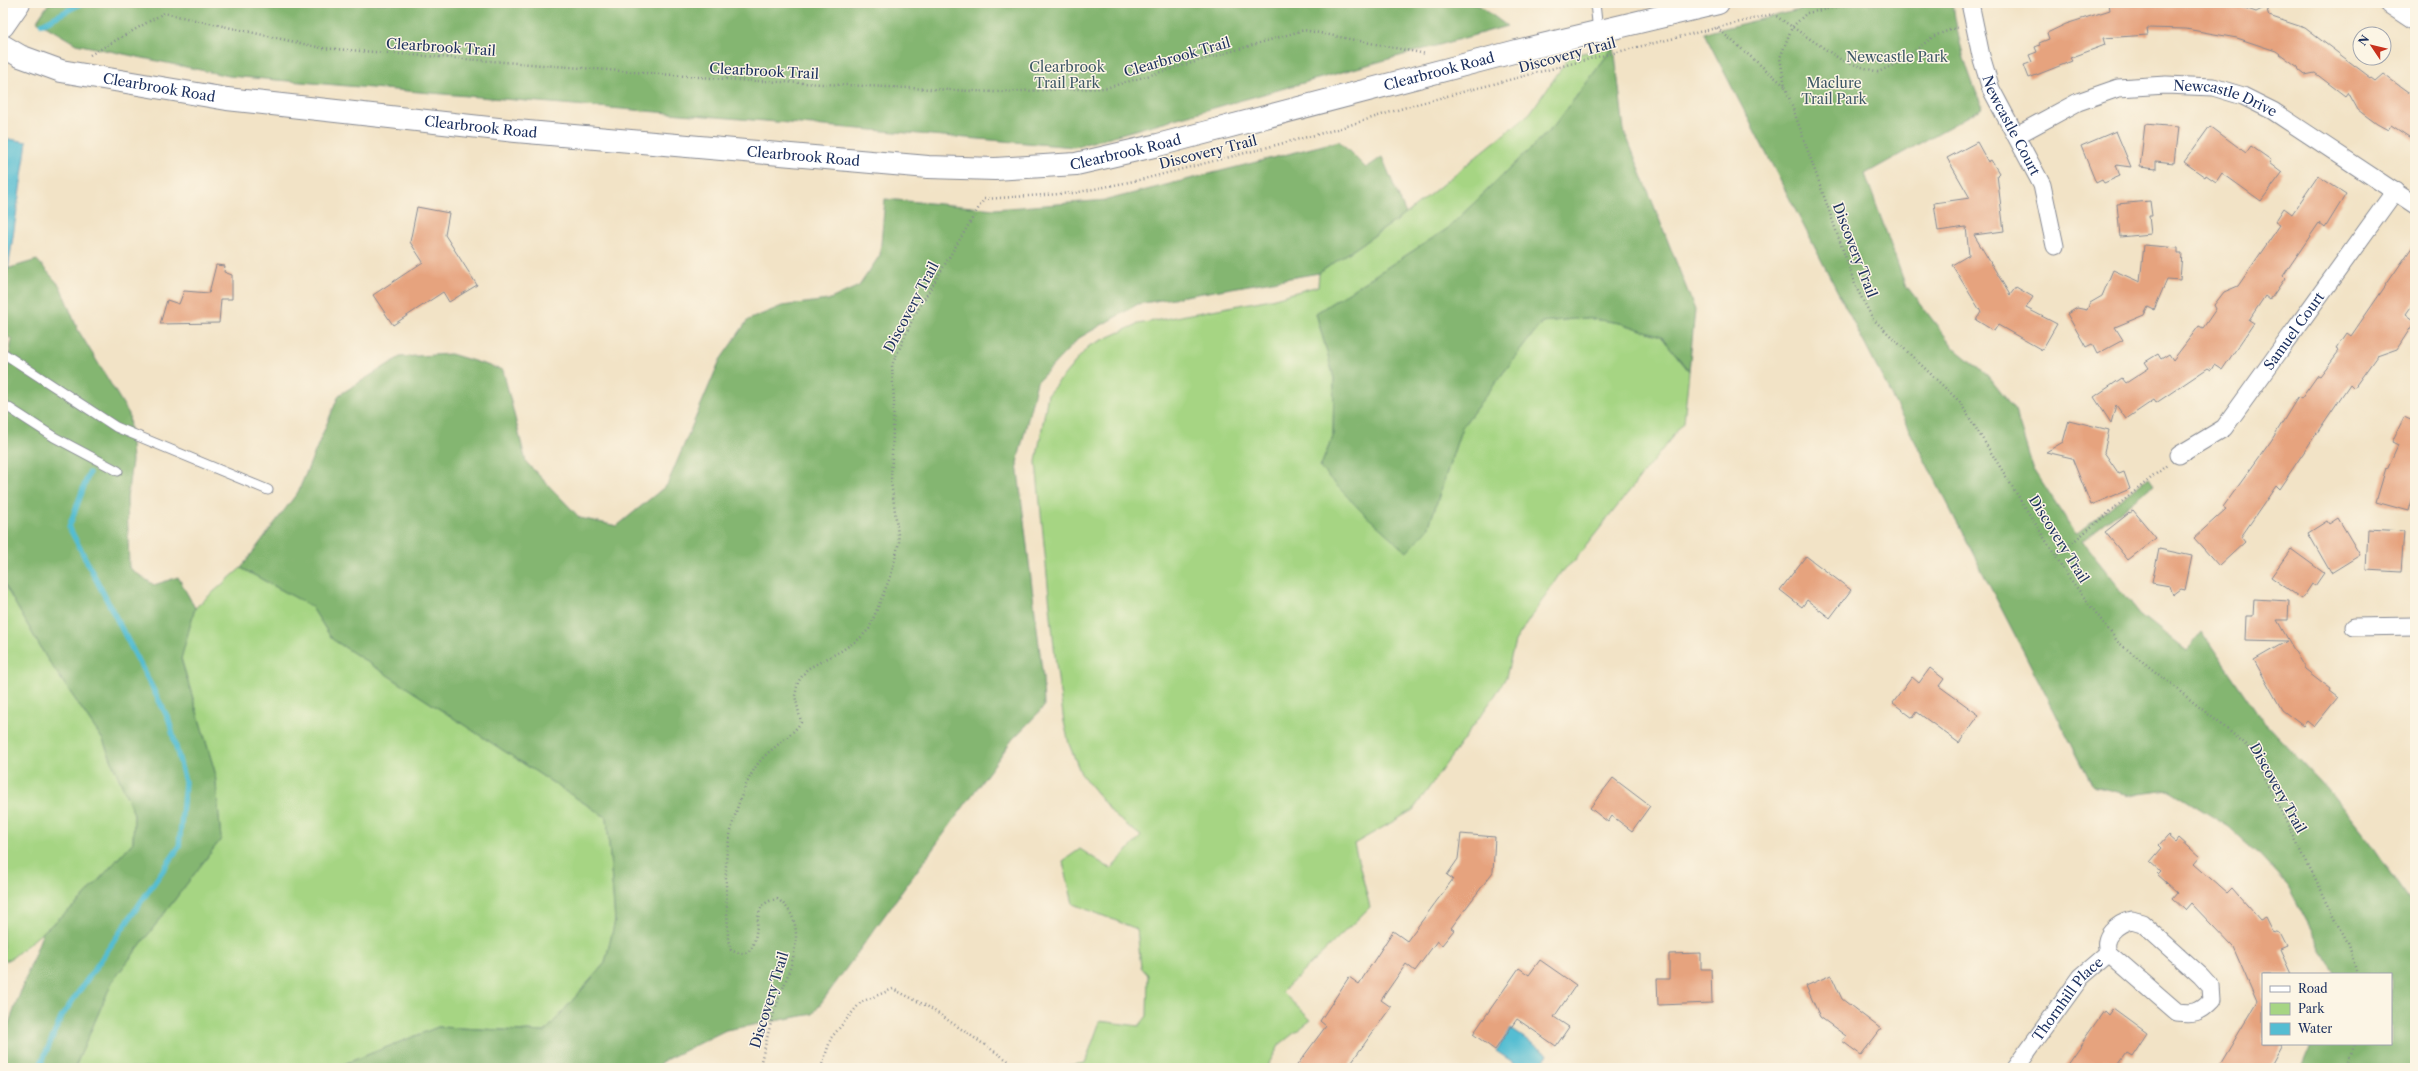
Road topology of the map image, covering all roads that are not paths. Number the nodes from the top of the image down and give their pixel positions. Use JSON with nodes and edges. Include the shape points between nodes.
{"nodes":[{"id":1,"x":19,"y":3,"type":"edge"},
{"id":2,"x":1595,"y":3,"type":"edge"},
{"id":3,"x":1718,"y":3,"type":"edge"},
{"id":4,"x":1970,"y":3,"type":"edge"},
{"id":5,"x":2391,"y":3,"type":"edge"},
{"id":6,"x":2415,"y":19,"type":"edge"},
{"id":7,"x":3,"y":26,"type":"edge"},
{"id":8,"x":1598,"y":32,"type":"junction"},
{"id":9,"x":3,"y":46,"type":"edge"},
{"id":10,"x":2017,"y":135,"type":"junction"},
{"id":11,"x":2395,"y":191,"type":"junction"},
{"id":12,"x":2415,"y":204,"type":"edge"},
{"id":13,"x":2056,"y":246,"type":"dead end"},
{"id":14,"x":3,"y":353,"type":"edge"},
{"id":15,"x":3,"y":404,"type":"edge"},
{"id":16,"x":2179,"y":455,"type":"road end"},
{"id":17,"x":118,"y":471,"type":"dead end"},
{"id":18,"x":268,"y":490,"type":"dead end"},
{"id":19,"x":2415,"y":626,"type":"edge"},
{"id":20,"x":2354,"y":627,"type":"dead end"},
{"id":21,"x":2109,"y":953,"type":"junction"},
{"id":22,"x":2015,"y":1068,"type":"edge"}],
"edges":[{"from":1,"to":7,"type":"main road"},
{"from":2,"to":8,"type":"lane"},
{"from":3,"to":8,"type":"main road","name":"Clearbrook Road"},
{"from":4,"to":10,"type":"street","name":"Newcastle Court","via":[[1991,89]]},
{"from":5,"to":6,"type":"main road"},
{"from":8,"to":9,"type":"main road","name":"Clearbrook Road","via":[[1076,164],[995,169],[928,167],[556,134],[227,99],[61,71],[20,56]]},
{"from":10,"to":11,"type":"street","name":"Newcastle Drive","via":[[2078,102],[2118,88],[2166,85],[2213,88],[2242,96],[2273,111]]},
{"from":10,"to":13,"type":"street","name":"Newcastle Court","via":[[2042,186]]},
{"from":11,"to":12,"type":"street","name":"Newcastle Drive"},
{"from":11,"to":16,"type":"street","name":"Samuel Court","via":[[2224,428]]},
{"from":14,"to":18,"type":"lane","via":[[116,427]]},
{"from":15,"to":17,"type":"lane","via":[[54,437]]},
{"from":19,"to":20,"type":"street"},
{"from":21,"to":21,"type":"street","name":"Thornhill Place","via":[[2177,1012],[2191,1014],[2203,1010],[2211,1001],[2210,986],[2142,923],[2132,920],[2121,923],[2107,938],[2106,947]]},
{"from":21,"to":22,"type":"street","name":"Thornhill Place","via":[[2081,977]]}]}
